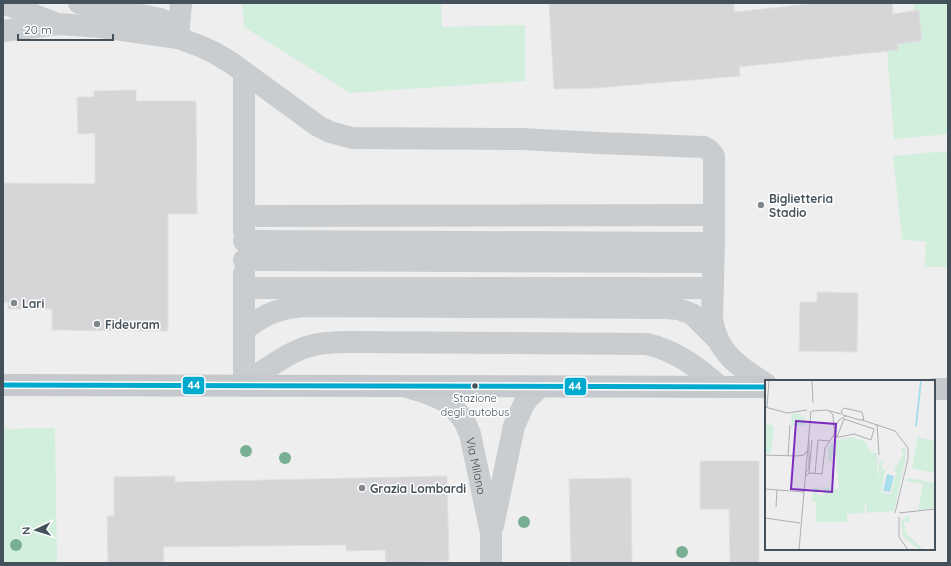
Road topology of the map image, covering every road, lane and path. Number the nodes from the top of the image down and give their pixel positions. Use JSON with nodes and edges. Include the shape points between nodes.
{"nodes":[{"id":1,"x":3,"y":3,"type":"edge"},
{"id":2,"x":79,"y":3,"type":"edge"},
{"id":3,"x":181,"y":3,"type":"edge"},
{"id":4,"x":28,"y":7,"type":"edge"},
{"id":5,"x":58,"y":24,"type":"junction"},
{"id":6,"x":3,"y":31,"type":"edge"},
{"id":7,"x":178,"y":38,"type":"junction"},
{"id":8,"x":244,"y":72,"type":"junction"},
{"id":9,"x":714,"y":215,"type":"junction"},
{"id":10,"x":244,"y":216,"type":"junction"},
{"id":11,"x":244,"y":250,"type":"junction"},
{"id":12,"x":714,"y":253,"type":"junction"},
{"id":13,"x":244,"y":288,"type":"junction"},
{"id":14,"x":712,"y":288,"type":"junction"},
{"id":15,"x":244,"y":330,"type":"junction"},
{"id":16,"x":716,"y":338,"type":"junction"},
{"id":17,"x":765,"y":383,"type":"edge"},
{"id":18,"x":3,"y":385,"type":"edge"},
{"id":19,"x":244,"y":385,"type":"junction"},
{"id":20,"x":406,"y":386,"type":"junction"},
{"id":21,"x":540,"y":387,"type":"junction"},
{"id":22,"x":720,"y":387,"type":"junction"},
{"id":23,"x":765,"y":387,"type":"edge"},
{"id":24,"x":935,"y":389,"type":"edge"},
{"id":25,"x":948,"y":389,"type":"edge"},
{"id":26,"x":491,"y":533,"type":"junction"},
{"id":27,"x":491,"y":563,"type":"edge"}],
"edges":[{"from":1,"to":4,"type":"street"},
{"from":2,"to":7,"type":"street","via":[[161,19]]},
{"from":3,"to":7,"type":"street"},
{"from":4,"to":5,"type":"street"},
{"from":5,"to":6,"type":"street"},
{"from":5,"to":7,"type":"street","via":[[101,27]]},
{"from":7,"to":8,"type":"street","via":[[215,53]]},
{"from":8,"to":9,"type":"street","via":[[312,122],[330,132],[352,138],[522,139],[699,146],[710,150],[714,156]]},
{"from":8,"to":10,"type":"street"},
{"from":9,"to":10,"type":"street"},
{"from":9,"to":12,"type":"street"},
{"from":10,"to":11,"type":"street"},
{"from":11,"to":12,"type":"street"},
{"from":11,"to":13,"type":"street"},
{"from":12,"to":14,"type":"street"},
{"from":13,"to":14,"type":"street"},
{"from":13,"to":15,"type":"street"},
{"from":14,"to":16,"type":"street","via":[[712,318]]},
{"from":15,"to":16,"type":"street","via":[[264,316],[307,306],[666,308],[692,314]]},
{"from":15,"to":19,"type":"street"},
{"from":16,"to":17,"type":"street","via":[[734,362]]},
{"from":18,"to":19,"type":"main road"},
{"from":19,"to":20,"type":"main road"},
{"from":19,"to":22,"type":"street","via":[[260,372],[309,346],[330,342],[358,342],[647,344],[686,360],[702,370]]},
{"from":20,"to":21,"type":"main road"},
{"from":20,"to":26,"type":"street","name":"Via Milano","via":[[445,401],[459,412],[466,424]]},
{"from":21,"to":22,"type":"main road"},
{"from":21,"to":26,"type":"street","name":"Via Milano","via":[[524,404],[514,426]]},
{"from":22,"to":23,"type":"main road"},
{"from":24,"to":25,"type":"main road"},
{"from":26,"to":27,"type":"street","name":"Via Milano"}]}
